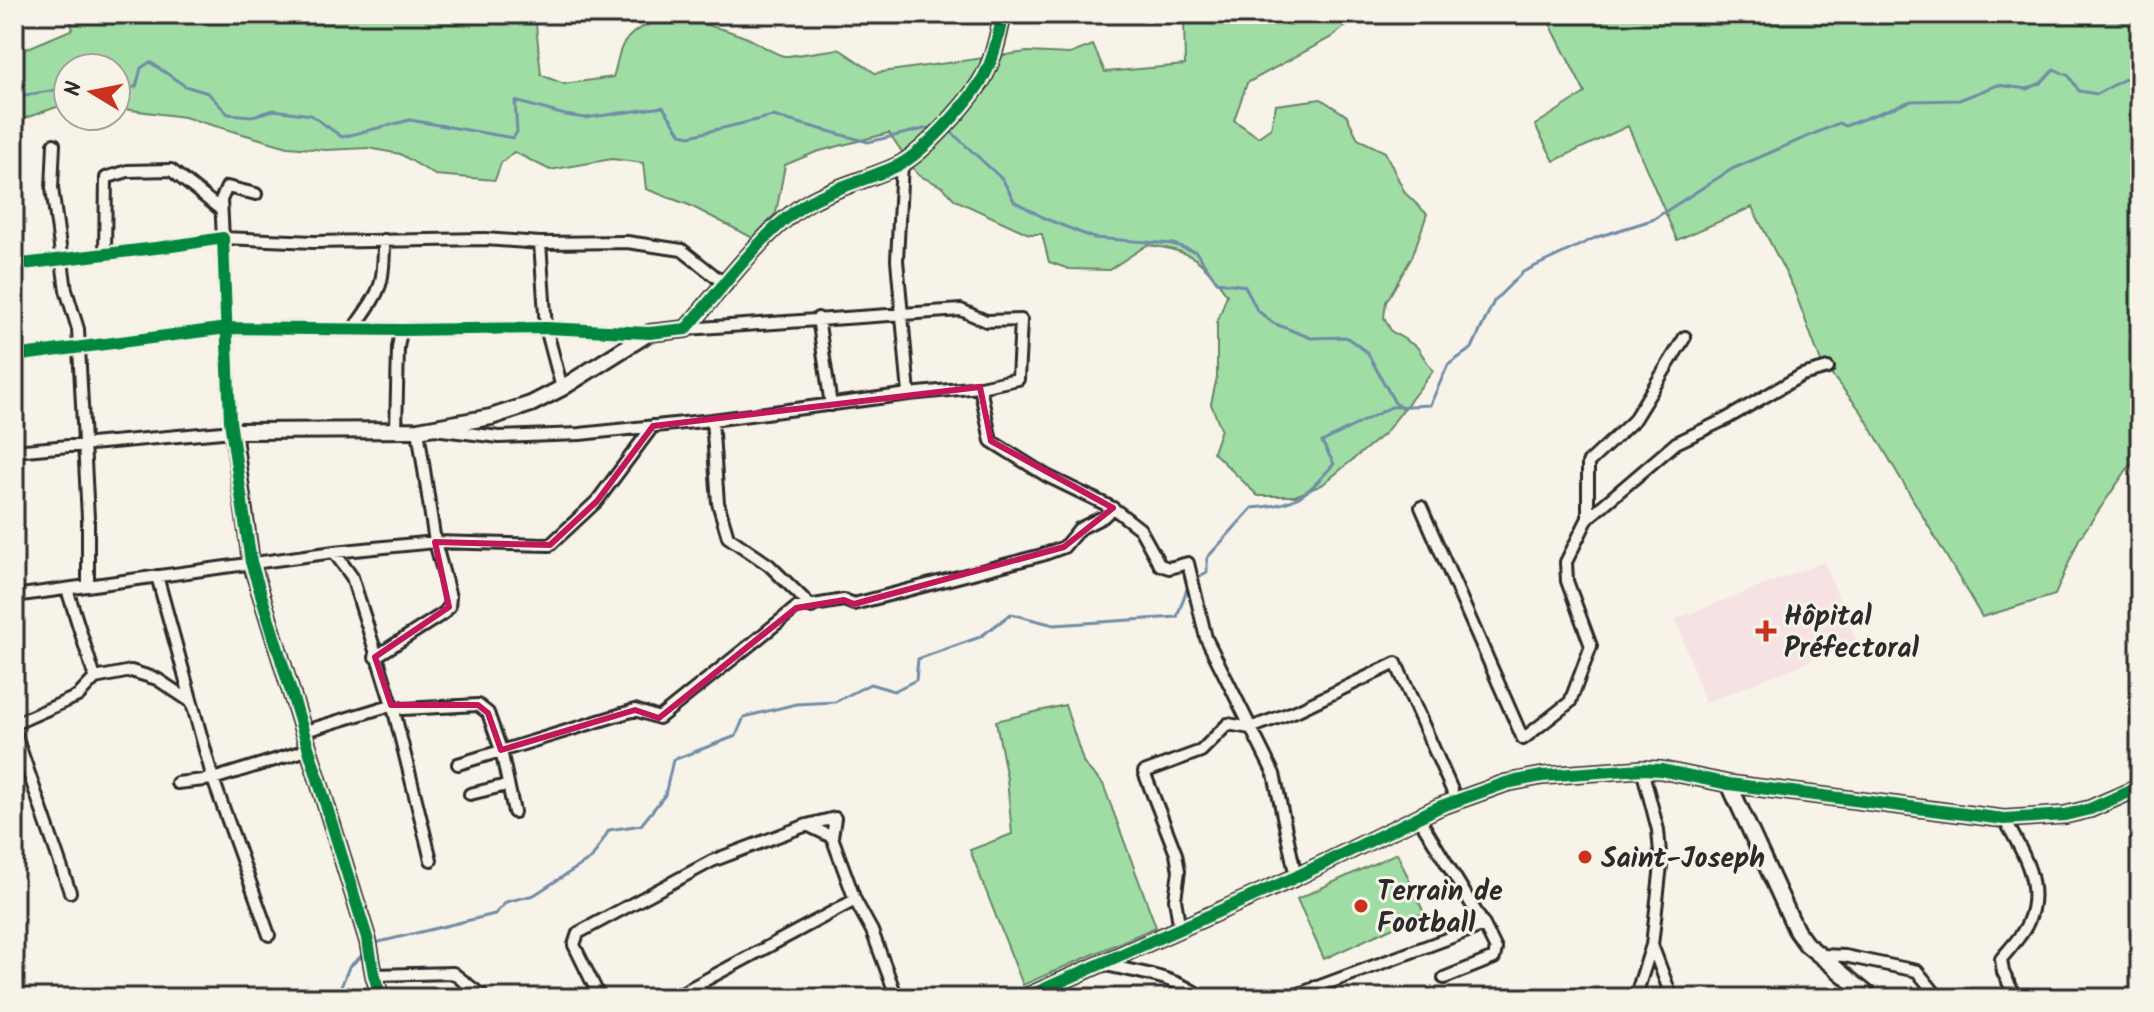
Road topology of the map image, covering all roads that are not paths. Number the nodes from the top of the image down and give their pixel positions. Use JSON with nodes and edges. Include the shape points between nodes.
{"nodes":[{"id":1,"x":1003,"y":14,"type":"edge"},
{"id":2,"x":54,"y":144,"type":"dead end"},
{"id":3,"x":902,"y":163,"type":"junction"},
{"id":4,"x":256,"y":194,"type":"dead end"},
{"id":5,"x":220,"y":209,"type":"junction"},
{"id":6,"x":223,"y":238,"type":"junction"},
{"id":7,"x":384,"y":240,"type":"junction"},
{"id":8,"x":540,"y":243,"type":"junction"},
{"id":9,"x":105,"y":253,"type":"junction"},
{"id":10,"x":62,"y":259,"type":"junction"},
{"id":11,"x":14,"y":265,"type":"edge"},
{"id":12,"x":726,"y":285,"type":"junction"},
{"id":13,"x":900,"y":315,"type":"junction"},
{"id":14,"x":818,"y":318,"type":"junction"},
{"id":15,"x":227,"y":328,"type":"junction"},
{"id":16,"x":354,"y":328,"type":"junction"},
{"id":17,"x":546,"y":328,"type":"junction"},
{"id":18,"x":686,"y":329,"type":"junction"},
{"id":19,"x":401,"y":330,"type":"junction"},
{"id":20,"x":649,"y":333,"type":"junction"},
{"id":21,"x":1685,"y":337,"type":"dead end"},
{"id":22,"x":77,"y":349,"type":"junction"},
{"id":23,"x":14,"y":356,"type":"edge"},
{"id":24,"x":1828,"y":368,"type":"dead end"},
{"id":25,"x":980,"y":387,"type":"junction"},
{"id":26,"x":562,"y":388,"type":"junction"},
{"id":27,"x":909,"y":394,"type":"junction"},
{"id":28,"x":831,"y":405,"type":"junction"},
{"id":29,"x":498,"y":414,"type":"junction"},
{"id":30,"x":712,"y":420,"type":"junction"},
{"id":31,"x":653,"y":426,"type":"junction"},
{"id":32,"x":424,"y":429,"type":"junction"},
{"id":33,"x":396,"y":430,"type":"junction"},
{"id":34,"x":233,"y":431,"type":"junction"},
{"id":35,"x":499,"y":437,"type":"junction"},
{"id":36,"x":85,"y":444,"type":"junction"},
{"id":37,"x":14,"y":451,"type":"edge"},
{"id":38,"x":1421,"y":507,"type":"dead end"},
{"id":39,"x":1113,"y":508,"type":"junction"},
{"id":40,"x":1588,"y":518,"type":"junction"},
{"id":41,"x":435,"y":542,"type":"junction"},
{"id":42,"x":334,"y":552,"type":"junction"},
{"id":43,"x":251,"y":562,"type":"junction"},
{"id":44,"x":157,"y":576,"type":"junction"},
{"id":45,"x":88,"y":586,"type":"junction"},
{"id":46,"x":67,"y":589,"type":"junction"},
{"id":47,"x":14,"y":596,"type":"edge"},
{"id":48,"x":812,"y":607,"type":"junction"},
{"id":49,"x":375,"y":657,"type":"junction"},
{"id":50,"x":95,"y":678,"type":"junction"},
{"id":51,"x":190,"y":701,"type":"junction"},
{"id":52,"x":391,"y":705,"type":"junction"},
{"id":53,"x":14,"y":727,"type":"edge"},
{"id":54,"x":1250,"y":728,"type":"junction"},
{"id":55,"x":302,"y":732,"type":"junction"},
{"id":56,"x":307,"y":750,"type":"junction"},
{"id":57,"x":501,"y":750,"type":"junction"},
{"id":58,"x":458,"y":764,"type":"dead end"},
{"id":59,"x":1642,"y":769,"type":"junction"},
{"id":60,"x":213,"y":779,"type":"junction"},
{"id":61,"x":177,"y":783,"type":"dead end"},
{"id":62,"x":1729,"y":784,"type":"junction"},
{"id":63,"x":507,"y":785,"type":"junction"},
{"id":64,"x":2140,"y":787,"type":"edge"},
{"id":65,"x":1452,"y":790,"type":"dead end"},
{"id":66,"x":470,"y":794,"type":"dead end"},
{"id":67,"x":514,"y":812,"type":"dead end"},
{"id":68,"x":1419,"y":818,"type":"junction"},
{"id":69,"x":2004,"y":819,"type":"junction"},
{"id":70,"x":807,"y":825,"type":"junction"},
{"id":71,"x":832,"y":837,"type":"junction"},
{"id":72,"x":431,"y":860,"type":"dead end"},
{"id":73,"x":1296,"y":877,"type":"junction"},
{"id":74,"x":70,"y":892,"type":"dead end"},
{"id":75,"x":855,"y":900,"type":"junction"},
{"id":76,"x":1484,"y":925,"type":"junction"},
{"id":77,"x":1180,"y":930,"type":"junction"},
{"id":78,"x":269,"y":935,"type":"dead end"},
{"id":79,"x":1652,"y":945,"type":"junction"},
{"id":80,"x":1822,"y":955,"type":"junction"},
{"id":81,"x":1101,"y":964,"type":"junction"},
{"id":82,"x":374,"y":975,"type":"junction"},
{"id":83,"x":1444,"y":978,"type":"dead end"},
{"id":84,"x":1315,"y":987,"type":"junction"},
{"id":85,"x":381,"y":998,"type":"edge"},
{"id":86,"x":485,"y":998,"type":"edge"},
{"id":87,"x":600,"y":998,"type":"edge"},
{"id":88,"x":672,"y":998,"type":"edge"},
{"id":89,"x":897,"y":998,"type":"edge"},
{"id":90,"x":1024,"y":998,"type":"edge"},
{"id":91,"x":1203,"y":998,"type":"edge"},
{"id":92,"x":1288,"y":998,"type":"edge"},
{"id":93,"x":1320,"y":998,"type":"edge"},
{"id":94,"x":1635,"y":998,"type":"edge"},
{"id":95,"x":1672,"y":998,"type":"edge"},
{"id":96,"x":1872,"y":998,"type":"edge"},
{"id":97,"x":1939,"y":998,"type":"edge"},
{"id":98,"x":2016,"y":998,"type":"edge"}],
"edges":[{"from":1,"to":3,"type":"street","via":[[980,83],[920,151]]},
{"from":2,"to":10,"type":"street","via":[[52,188]]},
{"from":3,"to":12,"type":"street","via":[[808,203]]},
{"from":3,"to":13,"type":"street"},
{"from":4,"to":5,"type":"street","via":[[227,187]]},
{"from":5,"to":6,"type":"street"},
{"from":5,"to":9,"type":"street","via":[[171,170],[108,177]]},
{"from":6,"to":7,"type":"street"},
{"from":6,"to":9,"type":"street"},
{"from":6,"to":15,"type":"street"},
{"from":7,"to":8,"type":"street"},
{"from":7,"to":16,"type":"street","via":[[381,290]]},
{"from":8,"to":12,"type":"street","via":[[627,242],[682,250]]},
{"from":8,"to":17,"type":"street"},
{"from":9,"to":10,"type":"street"},
{"from":10,"to":11,"type":"street"},
{"from":10,"to":22,"type":"street","via":[[78,329]]},
{"from":12,"to":18,"type":"street"},
{"from":13,"to":14,"type":"street"},
{"from":13,"to":25,"type":"street","via":[[961,310],[986,321],[1021,320],[1018,379]]},
{"from":13,"to":27,"type":"street"},
{"from":14,"to":18,"type":"street"},
{"from":14,"to":28,"type":"street"},
{"from":15,"to":16,"type":"street"},
{"from":15,"to":22,"type":"street"},
{"from":15,"to":34,"type":"street"},
{"from":16,"to":19,"type":"street"},
{"from":17,"to":19,"type":"street"},
{"from":17,"to":20,"type":"street"},
{"from":17,"to":26,"type":"street"},
{"from":18,"to":20,"type":"street"},
{"from":19,"to":33,"type":"street"},
{"from":20,"to":26,"type":"street"},
{"from":21,"to":40,"type":"street","via":[[1633,421],[1588,463]]},
{"from":22,"to":23,"type":"street"},
{"from":22,"to":36,"type":"street"},
{"from":24,"to":40,"type":"street","via":[[1802,375],[1676,443]]},
{"from":25,"to":27,"type":"street"},
{"from":25,"to":39,"type":"street","via":[[991,441]]},
{"from":26,"to":29,"type":"street"},
{"from":27,"to":28,"type":"street"},
{"from":28,"to":30,"type":"street"},
{"from":29,"to":32,"type":"street"},
{"from":29,"to":35,"type":"street"},
{"from":30,"to":31,"type":"street"},
{"from":30,"to":48,"type":"street","via":[[718,503],[728,537],[769,565]]},
{"from":31,"to":35,"type":"street"},
{"from":31,"to":41,"type":"street","via":[[597,501],[550,545]]},
{"from":32,"to":33,"type":"street"},
{"from":32,"to":35,"type":"street"},
{"from":32,"to":41,"type":"street"},
{"from":33,"to":34,"type":"street"},
{"from":34,"to":36,"type":"street"},
{"from":34,"to":43,"type":"street"},
{"from":36,"to":37,"type":"street"},
{"from":36,"to":45,"type":"street"},
{"from":38,"to":40,"type":"street","via":[[1523,739],[1570,702],[1591,646],[1567,581],[1566,562]]},
{"from":39,"to":48,"type":"street","via":[[1079,529],[1064,547],[1042,555],[854,604],[844,600]]},
{"from":39,"to":54,"type":"street","via":[[1140,529],[1160,565],[1188,563],[1206,638]]},
{"from":41,"to":42,"type":"street"},
{"from":41,"to":49,"type":"street","via":[[449,607]]},
{"from":42,"to":43,"type":"street"},
{"from":42,"to":49,"type":"street","via":[[352,577]]},
{"from":43,"to":44,"type":"street"},
{"from":43,"to":55,"type":"street"},
{"from":44,"to":45,"type":"street"},
{"from":44,"to":51,"type":"street"},
{"from":45,"to":46,"type":"street"},
{"from":46,"to":47,"type":"street"},
{"from":46,"to":50,"type":"street"},
{"from":48,"to":57,"type":"street","via":[[796,608],[659,718],[635,710]]},
{"from":49,"to":52,"type":"street"},
{"from":50,"to":51,"type":"street","via":[[131,671],[157,679]]},
{"from":50,"to":53,"type":"street","via":[[78,696]]},
{"from":51,"to":60,"type":"street"},
{"from":52,"to":55,"type":"street"},
{"from":52,"to":57,"type":"street","via":[[478,705],[488,713]]},
{"from":52,"to":72,"type":"street"},
{"from":53,"to":74,"type":"street"},
{"from":54,"to":65,"type":"street","via":[[1396,663]]},
{"from":54,"to":73,"type":"street","via":[[1274,774]]},
{"from":54,"to":77,"type":"street","via":[[1228,724],[1201,751],[1144,772],[1176,854]]},
{"from":55,"to":56,"type":"street"},
{"from":56,"to":60,"type":"street"},
{"from":56,"to":82,"type":"street"},
{"from":57,"to":58,"type":"street"},
{"from":57,"to":63,"type":"street"},
{"from":59,"to":62,"type":"street"},
{"from":59,"to":68,"type":"street","via":[[1506,783]]},
{"from":59,"to":79,"type":"street","via":[[1661,865]]},
{"from":60,"to":61,"type":"street"},
{"from":60,"to":78,"type":"street"},
{"from":62,"to":69,"type":"street"},
{"from":62,"to":80,"type":"street","via":[[1796,930]]},
{"from":63,"to":66,"type":"street"},
{"from":63,"to":67,"type":"street"},
{"from":64,"to":69,"type":"street","via":[[2065,815]]},
{"from":68,"to":73,"type":"street"},
{"from":68,"to":76,"type":"street"},
{"from":69,"to":98,"type":"street","via":[[2032,879],[2028,923],[2001,959]]},
{"from":70,"to":71,"type":"street"},
{"from":70,"to":71,"type":"street","via":[[835,818]]},
{"from":70,"to":87,"type":"street","via":[[712,861],[578,933],[574,945]]},
{"from":71,"to":75,"type":"street"},
{"from":73,"to":77,"type":"street"},
{"from":75,"to":88,"type":"street"},
{"from":75,"to":89,"type":"street"},
{"from":76,"to":83,"type":"street","via":[[1496,949],[1494,958]]},
{"from":76,"to":84,"type":"street"},
{"from":77,"to":81,"type":"street"},
{"from":79,"to":94,"type":"street"},
{"from":79,"to":95,"type":"street"},
{"from":80,"to":96,"type":"street"},
{"from":80,"to":97,"type":"street","via":[[1917,971]]},
{"from":81,"to":90,"type":"street"},
{"from":81,"to":91,"type":"street","via":[[1166,979]]},
{"from":82,"to":85,"type":"street"},
{"from":82,"to":86,"type":"street","via":[[453,973]]},
{"from":84,"to":92,"type":"street"},
{"from":84,"to":93,"type":"street"}]}
